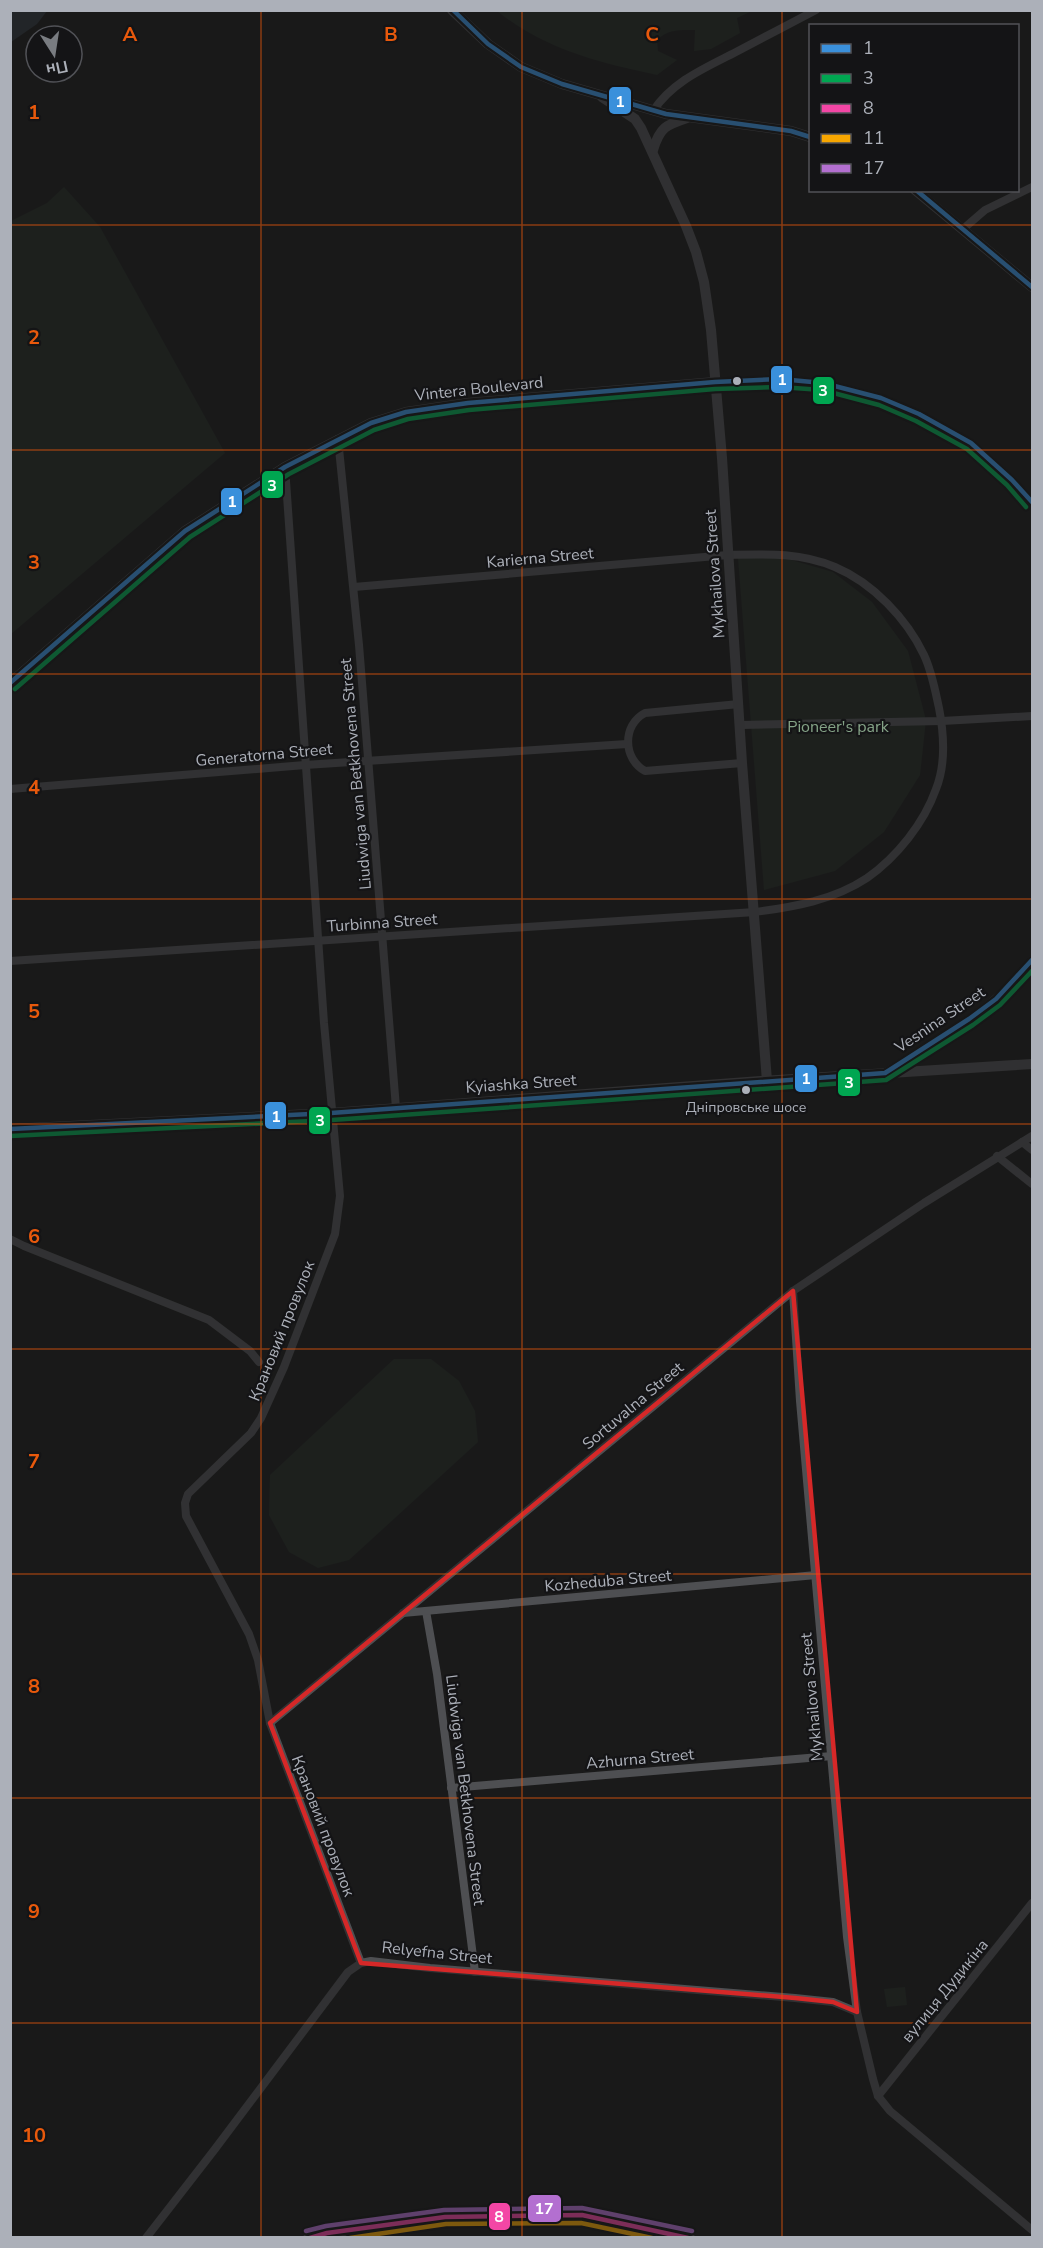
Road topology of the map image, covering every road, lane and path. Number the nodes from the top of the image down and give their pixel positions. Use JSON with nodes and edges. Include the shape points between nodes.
{"nodes":[{"id":1,"x":452,"y":10,"type":"edge"},
{"id":2,"x":816,"y":10,"type":"edge"},
{"id":3,"x":602,"y":97,"type":"junction"},
{"id":4,"x":653,"y":111,"type":"junction"},
{"id":5,"x":688,"y":117,"type":"junction"},
{"id":6,"x":809,"y":137,"type":"edge"},
{"id":7,"x":652,"y":150,"type":"junction"},
{"id":8,"x":1032,"y":187,"type":"edge"},
{"id":9,"x":917,"y":192,"type":"edge"},
{"id":10,"x":963,"y":229,"type":"junction"},
{"id":11,"x":1032,"y":287,"type":"edge"},
{"id":12,"x":715,"y":382,"type":"junction"},
{"id":13,"x":338,"y":439,"type":"junction"},
{"id":14,"x":285,"y":466,"type":"junction"},
{"id":15,"x":1032,"y":502,"type":"edge"},
{"id":16,"x":728,"y":555,"type":"junction"},
{"id":17,"x":354,"y":587,"type":"junction"},
{"id":18,"x":10,"y":683,"type":"edge"},
{"id":19,"x":739,"y":704,"type":"junction"},
{"id":20,"x":1032,"y":716,"type":"edge"},
{"id":21,"x":942,"y":721,"type":"junction"},
{"id":22,"x":741,"y":725,"type":"junction"},
{"id":23,"x":627,"y":744,"type":"junction"},
{"id":24,"x":368,"y":760,"type":"junction"},
{"id":25,"x":741,"y":763,"type":"junction"},
{"id":26,"x":305,"y":765,"type":"junction"},
{"id":27,"x":10,"y":789,"type":"edge"},
{"id":28,"x":755,"y":912,"type":"junction"},
{"id":29,"x":384,"y":937,"type":"junction"},
{"id":30,"x":319,"y":941,"type":"junction"},
{"id":31,"x":1032,"y":960,"type":"edge"},
{"id":32,"x":10,"y":961,"type":"edge"},
{"id":33,"x":1032,"y":1064,"type":"edge"},
{"id":34,"x":885,"y":1073,"type":"junction"},
{"id":35,"x":767,"y":1081,"type":"junction"},
{"id":36,"x":396,"y":1108,"type":"junction"},
{"id":37,"x":331,"y":1113,"type":"junction"},
{"id":38,"x":10,"y":1129,"type":"edge"},
{"id":39,"x":1032,"y":1136,"type":"edge"},
{"id":40,"x":1022,"y":1142,"type":"junction"},
{"id":41,"x":1032,"y":1150,"type":"edge"},
{"id":42,"x":997,"y":1156,"type":"junction"},
{"id":43,"x":1032,"y":1184,"type":"edge"},
{"id":44,"x":10,"y":1239,"type":"edge"},
{"id":45,"x":793,"y":1291,"type":"junction"},
{"id":46,"x":259,"y":1362,"type":"dead end"},
{"id":47,"x":816,"y":1575,"type":"junction"},
{"id":48,"x":426,"y":1611,"type":"junction"},
{"id":49,"x":403,"y":1613,"type":"junction"},
{"id":50,"x":270,"y":1723,"type":"junction"},
{"id":51,"x":832,"y":1755,"type":"junction"},
{"id":52,"x":451,"y":1788,"type":"junction"},
{"id":53,"x":1032,"y":1903,"type":"edge"},
{"id":54,"x":361,"y":1963,"type":"junction"},
{"id":55,"x":475,"y":1972,"type":"junction"},
{"id":56,"x":857,"y":2012,"type":"junction"},
{"id":57,"x":878,"y":2096,"type":"junction"},
{"id":58,"x":1032,"y":2230,"type":"edge"},
{"id":59,"x":146,"y":2238,"type":"edge"},
{"id":60,"x":308,"y":2238,"type":"edge"},
{"id":61,"x":690,"y":2238,"type":"edge"}],
"edges":[{"from":1,"to":3,"type":"street","via":[[488,44],[521,67]]},
{"from":2,"to":4,"type":"street","via":[[696,72],[672,88]]},
{"from":3,"to":4,"type":"street"},
{"from":3,"to":7,"type":"street","name":"Mykhailova Street","via":[[635,119]]},
{"from":4,"to":5,"type":"street"},
{"from":5,"to":6,"type":"street"},
{"from":5,"to":7,"type":"street","via":[[663,128]]},
{"from":7,"to":12,"type":"street","name":"Mykhailova Street","via":[[686,226],[704,282]]},
{"from":8,"to":10,"type":"street","via":[[985,210]]},
{"from":9,"to":10,"type":"street"},
{"from":10,"to":11,"type":"street"},
{"from":12,"to":13,"type":"street","name":"Vintera Boulevard","via":[[406,412]]},
{"from":12,"to":15,"type":"street","via":[[780,379],[823,383],[881,398],[971,443]]},
{"from":12,"to":16,"type":"street","name":"Mykhailova Street"},
{"from":13,"to":14,"type":"street","name":"Vintera Boulevard"},
{"from":13,"to":17,"type":"street","name":"Liudwiga van Betkhovena Street"},
{"from":14,"to":18,"type":"street","name":"Vintera Boulevard","via":[[185,531]]},
{"from":14,"to":26,"type":"street"},
{"from":16,"to":17,"type":"street","name":"Karierna Street"},
{"from":16,"to":19,"type":"street","name":"Mykhailova Street"},
{"from":16,"to":21,"type":"street","name":"Karierna Street","via":[[784,554],[810,559],[836,567],[881,597],[925,656]]},
{"from":17,"to":24,"type":"street","name":"Liudwiga van Betkhovena Street"},
{"from":19,"to":22,"type":"street","name":"Mykhailova Street"},
{"from":19,"to":23,"type":"street","via":[[645,713],[636,718]]},
{"from":20,"to":21,"type":"street"},
{"from":21,"to":22,"type":"street"},
{"from":21,"to":28,"type":"street","name":"Turbinna Street","via":[[944,749],[937,788],[920,822],[897,852],[868,877],[837,894],[795,907]]},
{"from":22,"to":25,"type":"street","name":"Mykhailova Street"},
{"from":23,"to":24,"type":"street","name":"Generatorna Street"},
{"from":23,"to":25,"type":"street","via":[[638,767],[645,771]]},
{"from":24,"to":26,"type":"street","name":"Generatorna Street"},
{"from":24,"to":29,"type":"street","name":"Liudwiga van Betkhovena Street"},
{"from":25,"to":28,"type":"street","name":"Mykhailova Street"},
{"from":26,"to":27,"type":"street","name":"Generatorna Street"},
{"from":26,"to":30,"type":"street"},
{"from":28,"to":29,"type":"street","name":"Turbinna Street"},
{"from":28,"to":35,"type":"street","name":"Mykhailova Street"},
{"from":29,"to":30,"type":"street","name":"Turbinna Street"},
{"from":29,"to":36,"type":"street","name":"Liudwiga van Betkhovena Street"},
{"from":30,"to":32,"type":"street","name":"Turbinna Street"},
{"from":30,"to":37,"type":"street"},
{"from":31,"to":34,"type":"street","name":"Vesnina Street","via":[[996,999]]},
{"from":33,"to":34,"type":"street","name":"Kyiashka Street"},
{"from":34,"to":35,"type":"street","name":"Kyiashka Street"},
{"from":35,"to":36,"type":"street","name":"Kyiashka Street"},
{"from":36,"to":37,"type":"street","name":"Kyiashka Street"},
{"from":37,"to":38,"type":"street","name":"Kyiashka Street"},
{"from":37,"to":50,"type":"street","name":"Крановий провулок","via":[[340,1196],[335,1234],[261,1418],[251,1433],[188,1494],[185,1503],[186,1516],[249,1634]]},
{"from":39,"to":40,"type":"street","name":"Sortuvalna Street"},
{"from":40,"to":41,"type":"street"},
{"from":40,"to":42,"type":"street","name":"Sortuvalna Street"},
{"from":42,"to":43,"type":"street"},
{"from":42,"to":45,"type":"street","name":"Sortuvalna Street"},
{"from":44,"to":46,"type":"street","via":[[208,1320]]},
{"from":45,"to":47,"type":"street","name":"Mykhailova Street"},
{"from":45,"to":49,"type":"street","name":"Sortuvalna Street"},
{"from":47,"to":48,"type":"street","name":"Kozheduba Street"},
{"from":47,"to":51,"type":"street","name":"Mykhailova Street"},
{"from":48,"to":49,"type":"street","name":"Kozheduba Street"},
{"from":48,"to":52,"type":"street","name":"Liudwiga van Betkhovena Street"},
{"from":49,"to":50,"type":"street","name":"Sortuvalna Street"},
{"from":50,"to":54,"type":"street","name":"Крановий провулок"},
{"from":51,"to":52,"type":"street","name":"Azhurna Street"},
{"from":51,"to":56,"type":"street","name":"Mykhailova Street"},
{"from":52,"to":55,"type":"street","name":"Liudwiga van Betkhovena Street"},
{"from":53,"to":57,"type":"street","name":"вулиця Дудикіна"},
{"from":54,"to":55,"type":"street","name":"Relyefna Street"},
{"from":54,"to":59,"type":"street","name":"Relyefna Street","via":[[348,1972]]},
{"from":55,"to":56,"type":"street","name":"Relyefna Street","via":[[833,2002]]},
{"from":56,"to":57,"type":"street","name":"Mykhailova Street"},
{"from":57,"to":58,"type":"street"},
{"from":60,"to":61,"type":"street","via":[[445,2217],[582,2215]]}]}
